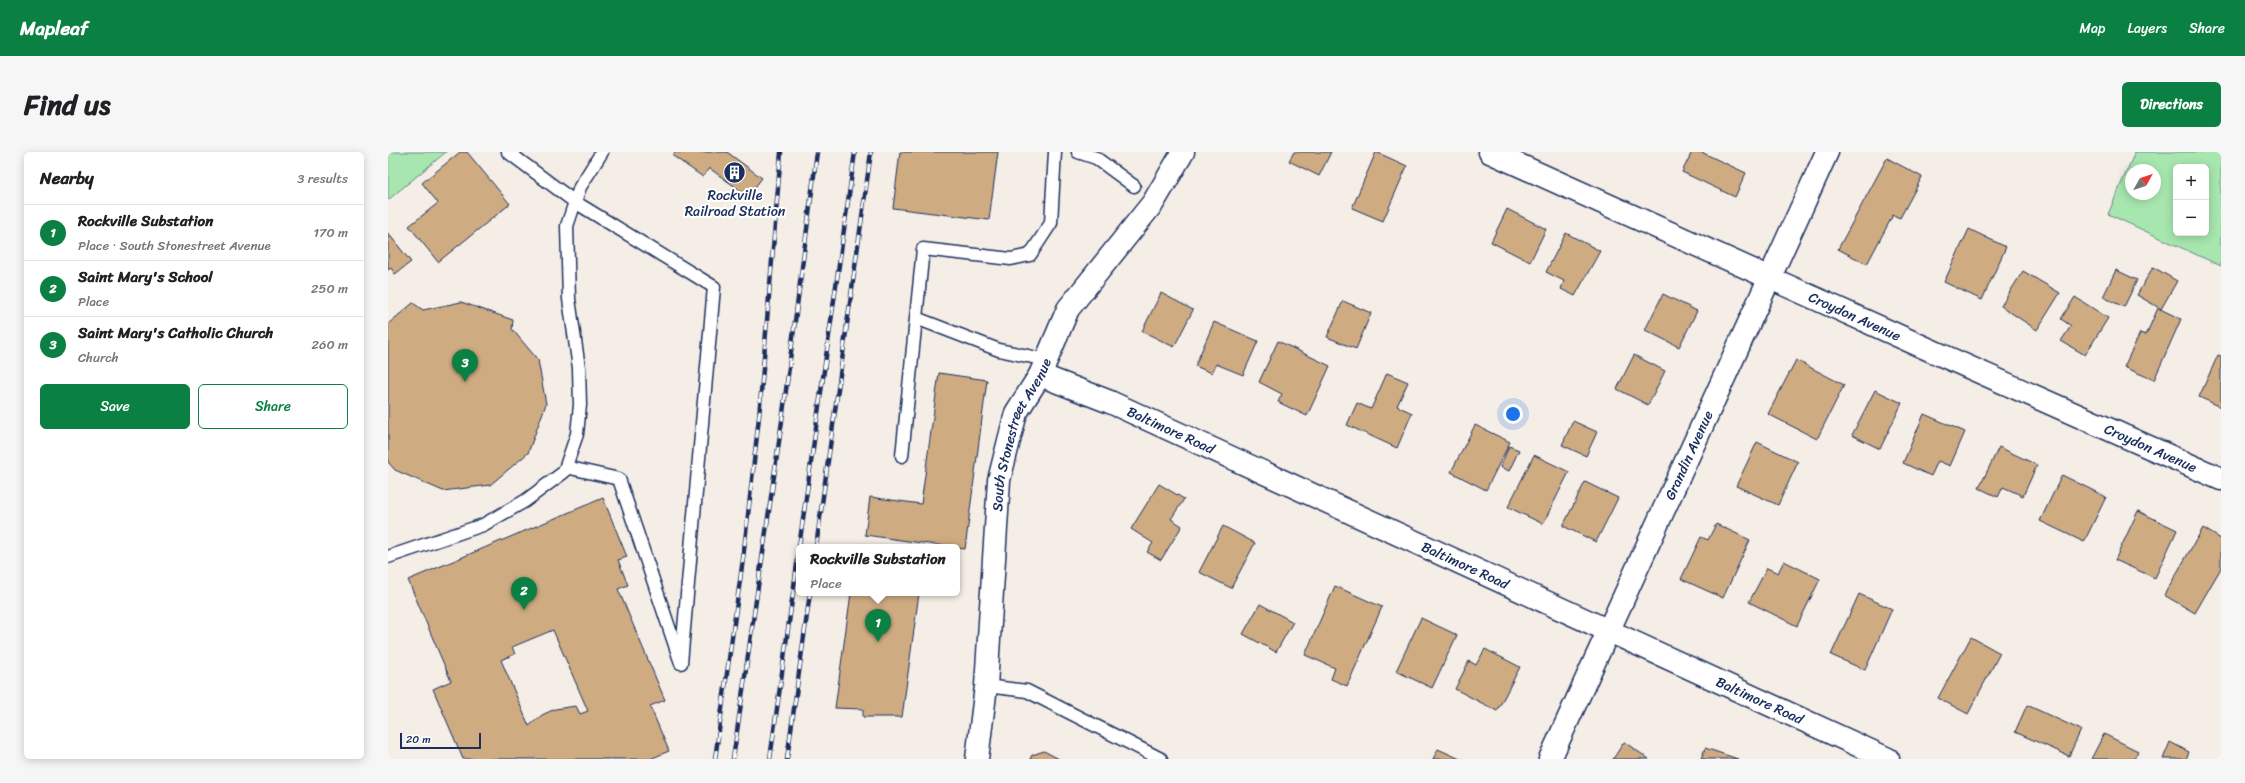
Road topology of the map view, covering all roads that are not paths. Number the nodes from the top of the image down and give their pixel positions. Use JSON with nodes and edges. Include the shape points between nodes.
{"nodes":[{"id":1,"x":508,"y":152,"type":"edge"},
{"id":2,"x":602,"y":152,"type":"edge"},
{"id":3,"x":1054,"y":152,"type":"edge"},
{"id":4,"x":1078,"y":152,"type":"edge"},
{"id":5,"x":1183,"y":152,"type":"edge"},
{"id":6,"x":1490,"y":152,"type":"edge"},
{"id":7,"x":1827,"y":152,"type":"edge"},
{"id":8,"x":1134,"y":186,"type":"dead end"},
{"id":9,"x":575,"y":202,"type":"junction"},
{"id":10,"x":1770,"y":277,"type":"junction"},
{"id":11,"x":916,"y":318,"type":"junction"},
{"id":12,"x":1043,"y":368,"type":"junction"},
{"id":13,"x":902,"y":456,"type":"dead end"},
{"id":14,"x":566,"y":467,"type":"junction"},
{"id":15,"x":2221,"y":479,"type":"edge"},
{"id":16,"x":388,"y":557,"type":"edge"},
{"id":17,"x":1610,"y":630,"type":"junction"},
{"id":18,"x":986,"y":686,"type":"junction"},
{"id":19,"x":977,"y":759,"type":"edge"},
{"id":20,"x":1161,"y":759,"type":"edge"},
{"id":21,"x":1550,"y":759,"type":"edge"},
{"id":22,"x":1888,"y":759,"type":"edge"}],
"edges":[{"from":1,"to":9,"type":"lane"},
{"from":2,"to":9,"type":"lane","via":[[580,187]]},
{"from":3,"to":11,"type":"lane","via":[[1051,223],[1030,255],[1010,259],[924,249]]},
{"from":4,"to":8,"type":"lane","via":[[1096,158]]},
{"from":5,"to":12,"type":"street","name":"South Stonestreet Avenue","via":[[1153,203],[1068,309]]},
{"from":6,"to":10,"type":"street","name":"Croydon Avenue"},
{"from":7,"to":10,"type":"street","name":"Grandin Avenue"},
{"from":9,"to":14,"type":"lane","via":[[567,226],[569,299],[579,368],[580,405],[577,434]]},
{"from":9,"to":14,"type":"lane","via":[[714,288],[681,663],[619,479]]},
{"from":10,"to":15,"type":"street","name":"Croydon Avenue"},
{"from":10,"to":17,"type":"street","name":"Grandin Avenue"},
{"from":11,"to":12,"type":"lane"},
{"from":11,"to":13,"type":"lane"},
{"from":12,"to":17,"type":"street","name":"Baltimore Road","via":[[1110,402]]},
{"from":12,"to":18,"type":"street","name":"South Stonestreet Avenue","via":[[1016,413],[998,480]]},
{"from":14,"to":16,"type":"lane","via":[[564,472],[525,502],[482,525]]},
{"from":17,"to":21,"type":"street","name":"Grandin Avenue"},
{"from":17,"to":22,"type":"street","name":"Baltimore Road"},
{"from":18,"to":19,"type":"street","name":"South Stonestreet Avenue"},
{"from":18,"to":20,"type":"lane","via":[[1027,691]]}]}
